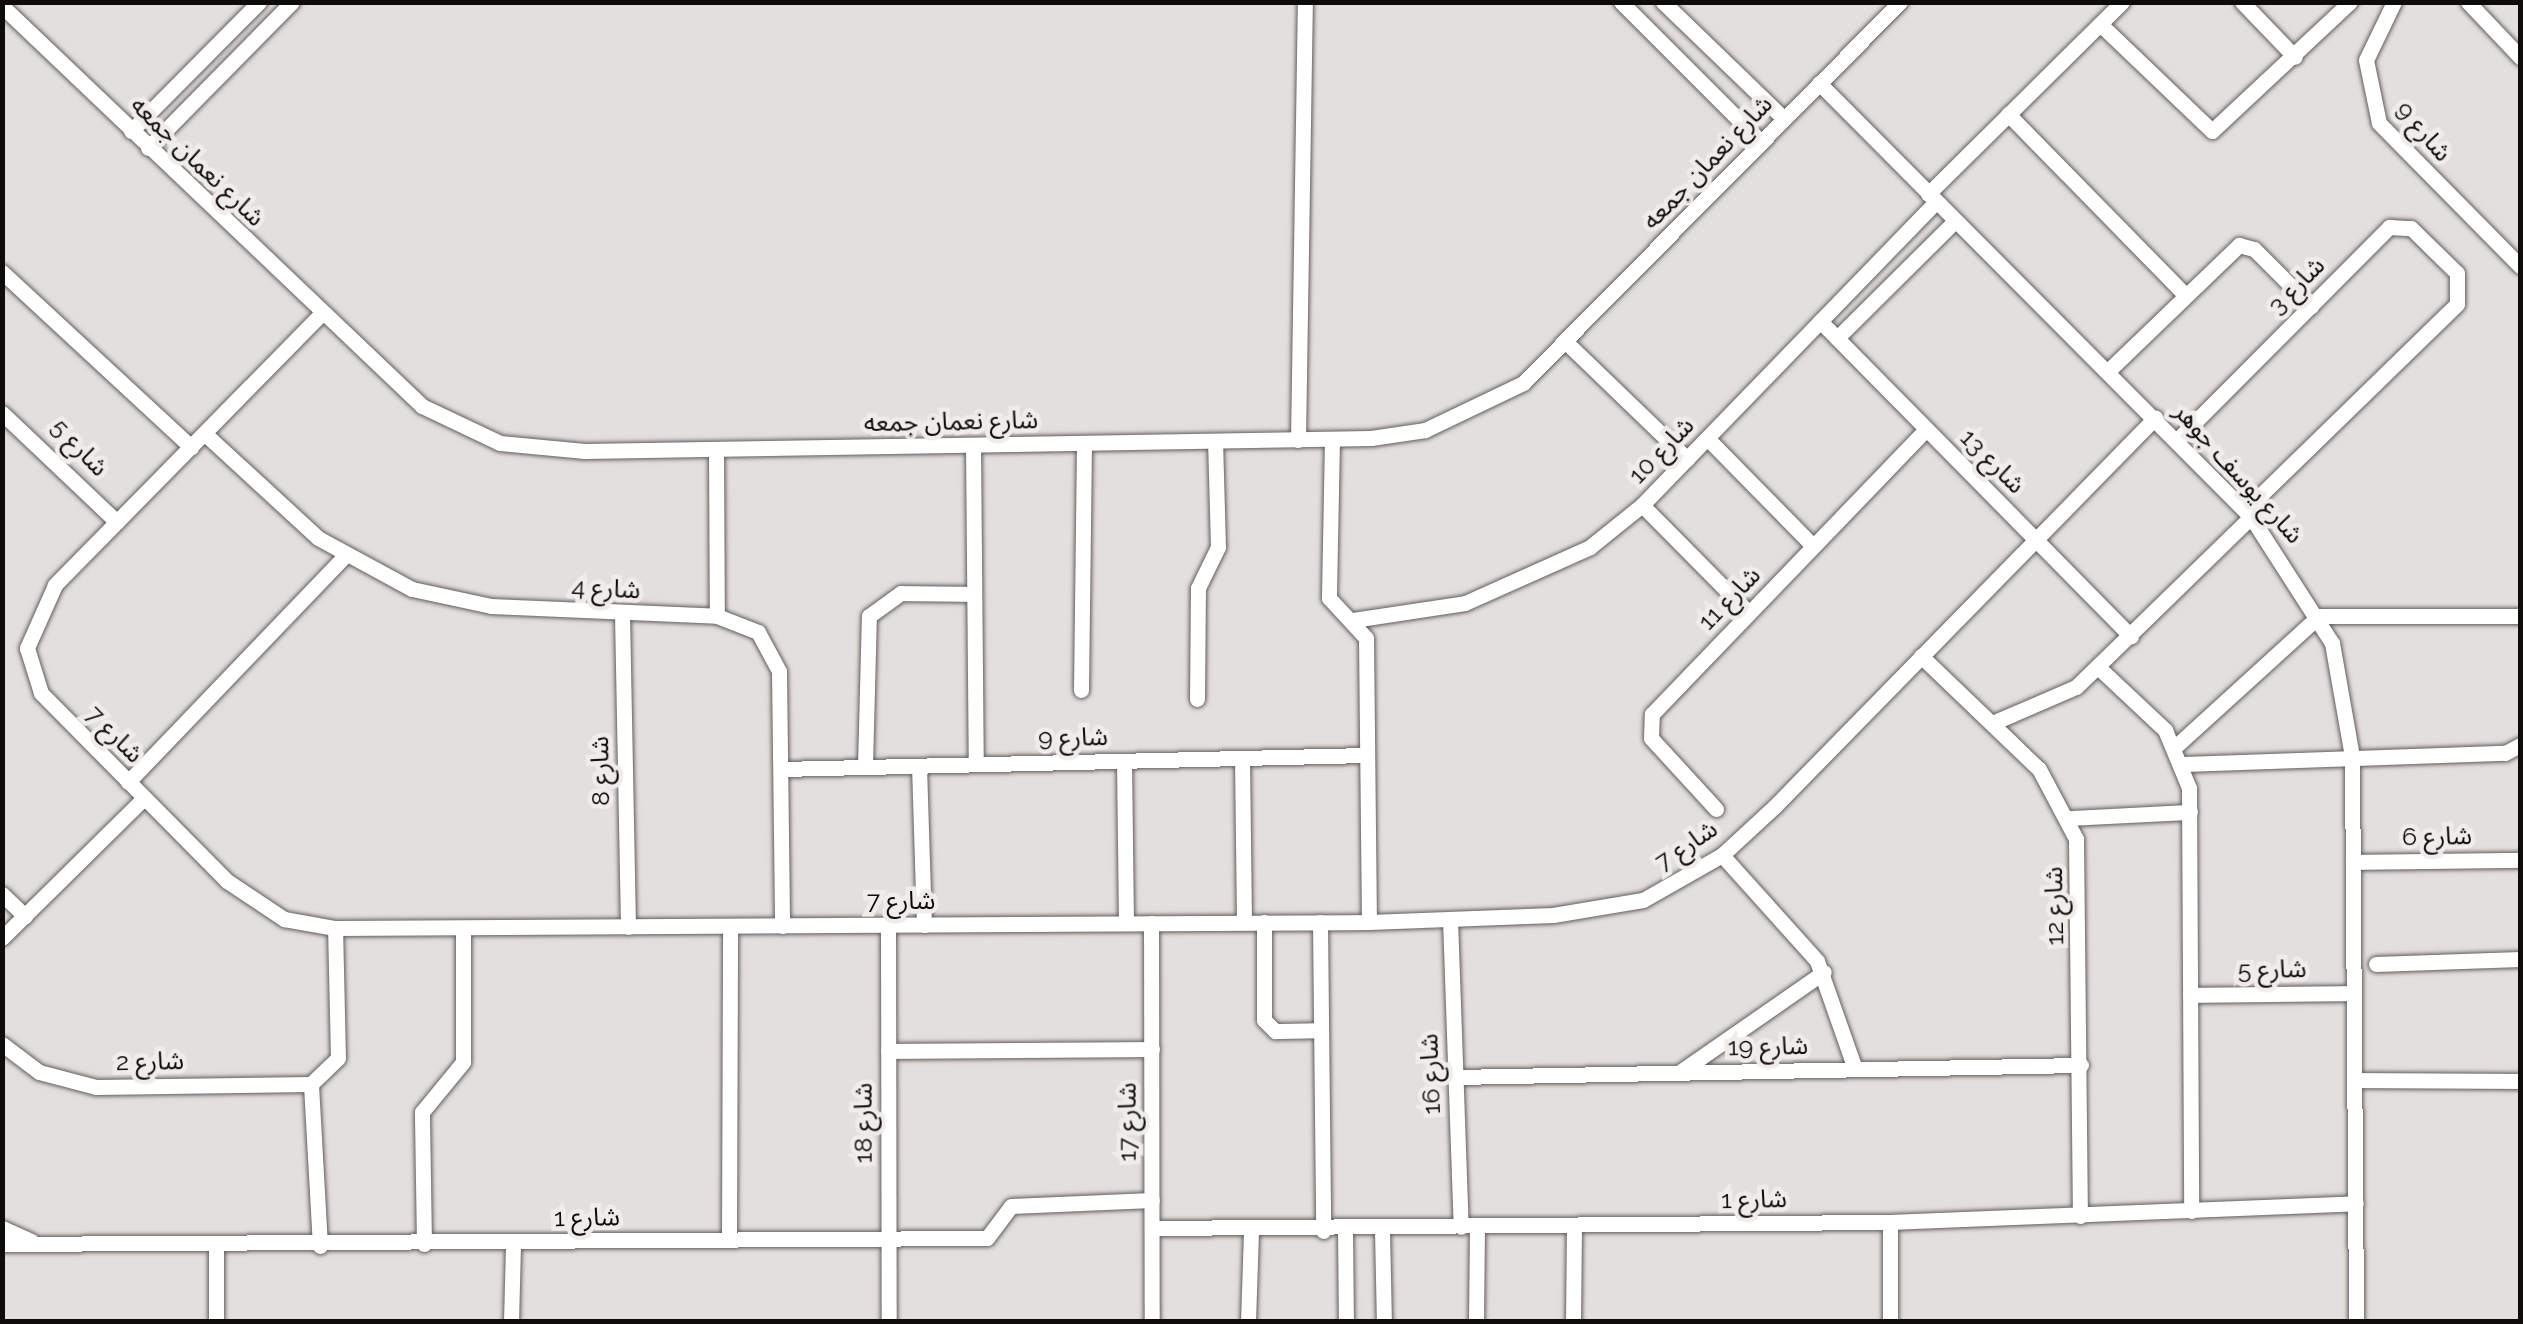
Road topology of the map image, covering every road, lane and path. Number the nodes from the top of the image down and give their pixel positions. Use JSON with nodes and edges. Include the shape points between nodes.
{"nodes":[{"id":1,"x":259,"y":2,"type":"edge"},
{"id":2,"x":292,"y":2,"type":"edge"},
{"id":3,"x":1305,"y":2,"type":"edge"},
{"id":4,"x":1621,"y":2,"type":"edge"},
{"id":5,"x":1663,"y":2,"type":"edge"},
{"id":6,"x":1900,"y":2,"type":"edge"},
{"id":7,"x":2122,"y":2,"type":"edge"},
{"id":8,"x":2242,"y":2,"type":"edge"},
{"id":9,"x":2350,"y":2,"type":"edge"},
{"id":10,"x":2394,"y":2,"type":"edge"},
{"id":11,"x":2468,"y":2,"type":"edge"},
{"id":12,"x":2,"y":6,"type":"edge"},
{"id":13,"x":2100,"y":24,"type":"junction"},
{"id":14,"x":2294,"y":57,"type":"junction"},
{"id":15,"x":2520,"y":57,"type":"edge"},
{"id":16,"x":1819,"y":83,"type":"junction"},
{"id":17,"x":2008,"y":114,"type":"junction"},
{"id":18,"x":1784,"y":119,"type":"junction"},
{"id":19,"x":130,"y":131,"type":"junction"},
{"id":20,"x":1761,"y":142,"type":"junction"},
{"id":21,"x":148,"y":148,"type":"junction"},
{"id":22,"x":1932,"y":198,"type":"junction"},
{"id":23,"x":1955,"y":221,"type":"junction"},
{"id":24,"x":2520,"y":266,"type":"edge"},
{"id":25,"x":2,"y":272,"type":"edge"},
{"id":26,"x":2186,"y":294,"type":"junction"},
{"id":27,"x":2311,"y":306,"type":"junction"},
{"id":28,"x":320,"y":314,"type":"junction"},
{"id":29,"x":1820,"y":322,"type":"junction"},
{"id":30,"x":1837,"y":338,"type":"junction"},
{"id":31,"x":1567,"y":343,"type":"junction"},
{"id":32,"x":2108,"y":371,"type":"junction"},
{"id":33,"x":2,"y":414,"type":"edge"},
{"id":34,"x":2154,"y":418,"type":"junction"},
{"id":35,"x":1926,"y":430,"type":"junction"},
{"id":36,"x":204,"y":433,"type":"junction"},
{"id":37,"x":1707,"y":438,"type":"junction"},
{"id":38,"x":1298,"y":440,"type":"junction"},
{"id":39,"x":1332,"y":440,"type":"junction"},
{"id":40,"x":2177,"y":440,"type":"junction"},
{"id":41,"x":1215,"y":441,"type":"junction"},
{"id":42,"x":1084,"y":443,"type":"junction"},
{"id":43,"x":973,"y":445,"type":"junction"},
{"id":44,"x":191,"y":447,"type":"junction"},
{"id":45,"x":716,"y":450,"type":"junction"},
{"id":46,"x":1687,"y":460,"type":"junction"},
{"id":47,"x":1642,"y":505,"type":"junction"},
{"id":48,"x":2248,"y":513,"type":"junction"},
{"id":49,"x":118,"y":522,"type":"junction"},
{"id":50,"x":2036,"y":539,"type":"junction"},
{"id":51,"x":1813,"y":546,"type":"junction"},
{"id":52,"x":345,"y":556,"type":"junction"},
{"id":53,"x":974,"y":594,"type":"junction"},
{"id":54,"x":1749,"y":613,"type":"junction"},
{"id":55,"x":622,"y":614,"type":"junction"},
{"id":56,"x":717,"y":616,"type":"junction"},
{"id":57,"x":2319,"y":616,"type":"junction"},
{"id":58,"x":2520,"y":616,"type":"edge"},
{"id":59,"x":1353,"y":620,"type":"junction"},
{"id":60,"x":2131,"y":636,"type":"junction"},
{"id":61,"x":1921,"y":656,"type":"junction"},
{"id":62,"x":2099,"y":668,"type":"junction"},
{"id":63,"x":1081,"y":690,"type":"dead end"},
{"id":64,"x":1196,"y":699,"type":"dead end"},
{"id":65,"x":1997,"y":722,"type":"junction"},
{"id":66,"x":2520,"y":745,"type":"edge"},
{"id":67,"x":2176,"y":746,"type":"junction"},
{"id":68,"x":1366,"y":756,"type":"junction"},
{"id":69,"x":2352,"y":756,"type":"junction"},
{"id":70,"x":1242,"y":758,"type":"junction"},
{"id":71,"x":1124,"y":761,"type":"junction"},
{"id":72,"x":976,"y":764,"type":"junction"},
{"id":73,"x":2184,"y":764,"type":"junction"},
{"id":74,"x":865,"y":766,"type":"junction"},
{"id":75,"x":919,"y":766,"type":"junction"},
{"id":76,"x":781,"y":769,"type":"junction"},
{"id":77,"x":128,"y":782,"type":"junction"},
{"id":78,"x":144,"y":798,"type":"junction"},
{"id":79,"x":1716,"y":809,"type":"dead end"},
{"id":80,"x":2190,"y":812,"type":"junction"},
{"id":81,"x":2070,"y":818,"type":"junction"},
{"id":82,"x":1722,"y":855,"type":"junction"},
{"id":83,"x":2520,"y":860,"type":"edge"},
{"id":84,"x":2354,"y":862,"type":"junction"},
{"id":85,"x":2,"y":894,"type":"edge"},
{"id":86,"x":24,"y":916,"type":"junction"},
{"id":87,"x":1450,"y":918,"type":"junction"},
{"id":88,"x":1244,"y":922,"type":"junction"},
{"id":89,"x":1264,"y":922,"type":"junction"},
{"id":90,"x":1320,"y":922,"type":"junction"},
{"id":91,"x":1369,"y":922,"type":"junction"},
{"id":92,"x":1126,"y":923,"type":"junction"},
{"id":93,"x":1152,"y":923,"type":"junction"},
{"id":94,"x":888,"y":925,"type":"junction"},
{"id":95,"x":924,"y":925,"type":"junction"},
{"id":96,"x":730,"y":926,"type":"junction"},
{"id":97,"x":782,"y":926,"type":"junction"},
{"id":98,"x":628,"y":927,"type":"junction"},
{"id":99,"x":335,"y":928,"type":"junction"},
{"id":100,"x":463,"y":929,"type":"junction"},
{"id":101,"x":2,"y":938,"type":"edge"},
{"id":102,"x":2520,"y":959,"type":"edge"},
{"id":103,"x":2376,"y":964,"type":"dead end"},
{"id":104,"x":1824,"y":972,"type":"junction"},
{"id":105,"x":2354,"y":993,"type":"junction"},
{"id":106,"x":2190,"y":996,"type":"junction"},
{"id":107,"x":1321,"y":1030,"type":"junction"},
{"id":108,"x":2,"y":1044,"type":"edge"},
{"id":109,"x":1152,"y":1049,"type":"junction"},
{"id":110,"x":888,"y":1052,"type":"junction"},
{"id":111,"x":2081,"y":1065,"type":"junction"},
{"id":112,"x":1855,"y":1069,"type":"junction"},
{"id":113,"x":1678,"y":1073,"type":"junction"},
{"id":114,"x":1455,"y":1078,"type":"junction"},
{"id":115,"x":2355,"y":1080,"type":"junction"},
{"id":116,"x":2520,"y":1081,"type":"edge"},
{"id":117,"x":310,"y":1084,"type":"junction"},
{"id":118,"x":1152,"y":1200,"type":"junction"},
{"id":119,"x":2356,"y":1204,"type":"junction"},
{"id":120,"x":2191,"y":1211,"type":"junction"},
{"id":121,"x":2080,"y":1216,"type":"junction"},
{"id":122,"x":1890,"y":1222,"type":"junction"},
{"id":123,"x":1469,"y":1226,"type":"junction"},
{"id":124,"x":1574,"y":1226,"type":"junction"},
{"id":125,"x":2,"y":1228,"type":"edge"},
{"id":126,"x":1152,"y":1228,"type":"junction"},
{"id":127,"x":1251,"y":1230,"type":"junction"},
{"id":128,"x":1382,"y":1230,"type":"junction"},
{"id":129,"x":1323,"y":1231,"type":"junction"},
{"id":130,"x":1345,"y":1231,"type":"junction"},
{"id":131,"x":888,"y":1238,"type":"junction"},
{"id":132,"x":728,"y":1240,"type":"junction"},
{"id":133,"x":513,"y":1243,"type":"junction"},
{"id":134,"x":2,"y":1244,"type":"edge"},
{"id":135,"x":424,"y":1244,"type":"junction"},
{"id":136,"x":42,"y":1246,"type":"junction"},
{"id":137,"x":320,"y":1246,"type":"junction"},
{"id":138,"x":216,"y":1249,"type":"junction"},
{"id":139,"x":216,"y":1322,"type":"edge"},
{"id":140,"x":511,"y":1322,"type":"edge"},
{"id":141,"x":888,"y":1322,"type":"edge"},
{"id":142,"x":1152,"y":1322,"type":"edge"},
{"id":143,"x":1248,"y":1322,"type":"edge"},
{"id":144,"x":1346,"y":1322,"type":"edge"},
{"id":145,"x":1384,"y":1322,"type":"edge"},
{"id":146,"x":1476,"y":1322,"type":"edge"},
{"id":147,"x":1573,"y":1322,"type":"edge"},
{"id":148,"x":1890,"y":1322,"type":"edge"},
{"id":149,"x":2356,"y":1322,"type":"edge"}],
"edges":[{"from":1,"to":19,"type":"street"},
{"from":2,"to":21,"type":"street"},
{"from":3,"to":38,"type":"street"},
{"from":4,"to":20,"type":"street"},
{"from":5,"to":18,"type":"street"},
{"from":6,"to":16,"type":"street","name":"شارع نعمان جمعه"},
{"from":7,"to":13,"type":"street","name":"شارع 10"},
{"from":8,"to":14,"type":"street"},
{"from":9,"to":14,"type":"street"},
{"from":10,"to":24,"type":"street","name":"شارع 9","via":[[2366,60],[2380,124]]},
{"from":11,"to":15,"type":"street"},
{"from":12,"to":19,"type":"street","name":"شارع نعمان جمعه"},
{"from":13,"to":14,"type":"street","via":[[2206,130],[2224,126]]},
{"from":13,"to":17,"type":"street","name":"شارع 10"},
{"from":16,"to":18,"type":"street","name":"شارع نعمان جمعه"},
{"from":16,"to":22,"type":"street","name":"شارع يوسف جوهر"},
{"from":17,"to":22,"type":"street","name":"شارع 10"},
{"from":17,"to":26,"type":"street"},
{"from":18,"to":20,"type":"street","name":"شارع نعمان جمعه"},
{"from":19,"to":21,"type":"street","name":"شارع نعمان جمعه"},
{"from":20,"to":31,"type":"street","name":"شارع نعمان جمعه"},
{"from":21,"to":28,"type":"street","name":"شارع نعمان جمعه"},
{"from":22,"to":23,"type":"street","name":"شارع يوسف جوهر"},
{"from":22,"to":29,"type":"street","name":"شارع 10"},
{"from":23,"to":30,"type":"street"},
{"from":23,"to":32,"type":"street","name":"شارع يوسف جوهر"},
{"from":25,"to":44,"type":"street"},
{"from":26,"to":27,"type":"street","via":[[2244,245]]},
{"from":26,"to":32,"type":"street"},
{"from":27,"to":40,"type":"street","name":"شارع 3"},
{"from":27,"to":48,"type":"street","name":"شارع 3","via":[[2393,225],[2411,228],[2457,273],[2457,304]]},
{"from":28,"to":36,"type":"street","name":"شارع 7"},
{"from":28,"to":45,"type":"street","name":"شارع نعمان جمعه","via":[[422,406],[500,443]]},
{"from":29,"to":30,"type":"street","name":"شارع 13"},
{"from":29,"to":37,"type":"street","name":"شارع 10"},
{"from":30,"to":35,"type":"street","name":"شارع 13"},
{"from":31,"to":39,"type":"street","name":"شارع نعمان جمعه","via":[[1476,411],[1425,430]]},
{"from":31,"to":46,"type":"street"},
{"from":32,"to":34,"type":"street","name":"شارع يوسف جوهر"},
{"from":33,"to":49,"type":"street","name":"شارع 5"},
{"from":34,"to":40,"type":"street","name":"شارع يوسف جوهر"},
{"from":34,"to":50,"type":"street","name":"شارع 7"},
{"from":35,"to":50,"type":"street","name":"شارع 13"},
{"from":35,"to":51,"type":"street","name":"شارع 11"},
{"from":36,"to":44,"type":"street","name":"شارع 7"},
{"from":36,"to":52,"type":"street","name":"شارع 4"},
{"from":37,"to":46,"type":"street","name":"شارع 10"},
{"from":37,"to":51,"type":"street"},
{"from":38,"to":39,"type":"street","name":"شارع نعمان جمعه"},
{"from":38,"to":41,"type":"street","name":"شارع نعمان جمعه"},
{"from":39,"to":59,"type":"street","via":[[1329,598]]},
{"from":40,"to":48,"type":"street","name":"شارع يوسف جوهر"},
{"from":41,"to":42,"type":"street","name":"شارع نعمان جمعه"},
{"from":41,"to":64,"type":"street","via":[[1218,547],[1198,588]]},
{"from":42,"to":43,"type":"street","name":"شارع نعمان جمعه"},
{"from":42,"to":63,"type":"street"},
{"from":43,"to":45,"type":"street","name":"شارع نعمان جمعه"},
{"from":43,"to":53,"type":"street"},
{"from":44,"to":49,"type":"street","name":"شارع 7"},
{"from":45,"to":56,"type":"street"},
{"from":46,"to":47,"type":"street","name":"شارع 10"},
{"from":47,"to":54,"type":"street"},
{"from":47,"to":59,"type":"street","name":"شارع 10","via":[[1514,587]]},
{"from":48,"to":57,"type":"street","name":"شارع يوسف جوهر"},
{"from":48,"to":60,"type":"street"},
{"from":49,"to":77,"type":"street","name":"شارع 7","via":[[40,602],[27,648],[41,694]]},
{"from":50,"to":60,"type":"street","name":"شارع 13"},
{"from":50,"to":61,"type":"street","name":"شارع 7"},
{"from":51,"to":54,"type":"street","name":"شارع 11"},
{"from":52,"to":55,"type":"street","name":"شارع 4","via":[[452,600]]},
{"from":52,"to":77,"type":"street"},
{"from":53,"to":72,"type":"street"},
{"from":53,"to":74,"type":"street","via":[[900,593],[869,616]]},
{"from":54,"to":79,"type":"street","name":"شارع 11","via":[[1648,722],[1651,738]]},
{"from":55,"to":56,"type":"street","name":"شارع 4"},
{"from":55,"to":98,"type":"street","name":"شارع 8"},
{"from":56,"to":76,"type":"street","name":"شارع 4","via":[[748,626],[772,650]]},
{"from":57,"to":58,"type":"street"},
{"from":57,"to":67,"type":"street"},
{"from":57,"to":69,"type":"street","name":"شارع يوسف جوهر"},
{"from":59,"to":68,"type":"street","via":[[1366,638]]},
{"from":60,"to":62,"type":"street"},
{"from":61,"to":65,"type":"street","name":"شارع 12"},
{"from":61,"to":82,"type":"street","name":"شارع 7"},
{"from":62,"to":65,"type":"street","via":[[2052,703]]},
{"from":62,"to":67,"type":"street"},
{"from":65,"to":81,"type":"street","name":"شارع 12"},
{"from":66,"to":69,"type":"street"},
{"from":67,"to":73,"type":"street"},
{"from":68,"to":70,"type":"street","name":"شارع 9"},
{"from":68,"to":91,"type":"street"},
{"from":69,"to":73,"type":"street"},
{"from":69,"to":84,"type":"street","name":"شارع يوسف جوهر"},
{"from":70,"to":71,"type":"street","name":"شارع 9"},
{"from":70,"to":88,"type":"street"},
{"from":71,"to":72,"type":"street","name":"شارع 9"},
{"from":71,"to":92,"type":"street"},
{"from":72,"to":75,"type":"street","name":"شارع 9"},
{"from":73,"to":80,"type":"street"},
{"from":74,"to":75,"type":"street","name":"شارع 9"},
{"from":74,"to":76,"type":"street","name":"شارع 9"},
{"from":75,"to":95,"type":"street"},
{"from":76,"to":97,"type":"street","name":"شارع 4"},
{"from":77,"to":78,"type":"street","name":"شارع 7"},
{"from":78,"to":86,"type":"street"},
{"from":78,"to":99,"type":"street","name":"شارع 7","via":[[261,908]]},
{"from":80,"to":81,"type":"street"},
{"from":80,"to":106,"type":"street"},
{"from":81,"to":111,"type":"street","name":"شارع 12","via":[[2079,857]]},
{"from":82,"to":87,"type":"street","name":"شارع 7","via":[[1685,881],[1599,911]]},
{"from":82,"to":104,"type":"street"},
{"from":83,"to":84,"type":"street","name":"شارع 6"},
{"from":84,"to":105,"type":"street","name":"شارع يوسف جوهر"},
{"from":85,"to":86,"type":"street"},
{"from":86,"to":101,"type":"street"},
{"from":87,"to":91,"type":"street","name":"شارع 7"},
{"from":87,"to":114,"type":"street","name":"شارع 16"},
{"from":88,"to":89,"type":"street","name":"شارع 7"},
{"from":88,"to":93,"type":"street","name":"شارع 7"},
{"from":89,"to":90,"type":"street","name":"شارع 7"},
{"from":89,"to":107,"type":"street","via":[[1264,1020],[1276,1031]]},
{"from":90,"to":91,"type":"street","name":"شارع 7"},
{"from":90,"to":107,"type":"street"},
{"from":92,"to":93,"type":"street","name":"شارع 7"},
{"from":92,"to":95,"type":"street","name":"شارع 7"},
{"from":93,"to":109,"type":"street","name":"شارع 17"},
{"from":94,"to":95,"type":"street","name":"شارع 7"},
{"from":94,"to":97,"type":"street","name":"شارع 7"},
{"from":94,"to":110,"type":"street","name":"شارع 18"},
{"from":96,"to":97,"type":"street","name":"شارع 7"},
{"from":96,"to":98,"type":"street","name":"شارع 7"},
{"from":96,"to":132,"type":"street"},
{"from":98,"to":100,"type":"street","name":"شارع 7"},
{"from":99,"to":100,"type":"street","name":"شارع 7"},
{"from":99,"to":117,"type":"street","via":[[338,1058]]},
{"from":100,"to":135,"type":"street","via":[[463,1062],[422,1112]]},
{"from":102,"to":103,"type":"street"},
{"from":104,"to":112,"type":"street"},
{"from":104,"to":113,"type":"street"},
{"from":105,"to":106,"type":"street","name":"شارع 5"},
{"from":105,"to":115,"type":"street","name":"شارع يوسف جوهر"},
{"from":106,"to":120,"type":"street"},
{"from":107,"to":129,"type":"street"},
{"from":108,"to":117,"type":"street","name":"شارع 2","via":[[39,1072],[96,1087]]},
{"from":109,"to":110,"type":"street"},
{"from":109,"to":118,"type":"street","name":"شارع 17"},
{"from":110,"to":131,"type":"street","name":"شارع 18"},
{"from":111,"to":112,"type":"street","name":"شارع 19"},
{"from":111,"to":121,"type":"street","name":"شارع 12"},
{"from":112,"to":113,"type":"street","name":"شارع 19"},
{"from":113,"to":114,"type":"street","name":"شارع 19"},
{"from":114,"to":123,"type":"street","name":"شارع 16"},
{"from":115,"to":116,"type":"street"},
{"from":115,"to":119,"type":"street","name":"شارع يوسف جوهر"},
{"from":117,"to":137,"type":"street"},
{"from":118,"to":126,"type":"street","name":"شارع 17"},
{"from":118,"to":131,"type":"street","name":"شارع 1","via":[[1012,1206],[991,1237]]},
{"from":119,"to":120,"type":"street","name":"شارع 1"},
{"from":119,"to":149,"type":"street","name":"شارع يوسف جوهر"},
{"from":120,"to":121,"type":"street","name":"شارع 1"},
{"from":121,"to":122,"type":"street","name":"شارع 1"},
{"from":122,"to":124,"type":"street","name":"شارع 1"},
{"from":122,"to":148,"type":"street"},
{"from":123,"to":124,"type":"street","name":"شارع 1"},
{"from":123,"to":128,"type":"street","name":"شارع 1"},
{"from":123,"to":146,"type":"street","name":"شارع 16"},
{"from":124,"to":147,"type":"street"},
{"from":125,"to":136,"type":"street"},
{"from":126,"to":127,"type":"street","name":"شارع 1"},
{"from":126,"to":142,"type":"street","name":"شارع 17"},
{"from":127,"to":129,"type":"street","name":"شارع 1"},
{"from":127,"to":143,"type":"street"},
{"from":128,"to":130,"type":"street","name":"شارع 1"},
{"from":128,"to":145,"type":"street"},
{"from":129,"to":130,"type":"street","name":"شارع 1"},
{"from":130,"to":144,"type":"street"},
{"from":131,"to":132,"type":"street","name":"شارع 1"},
{"from":131,"to":141,"type":"street","name":"شارع 18"},
{"from":132,"to":133,"type":"street","name":"شارع 1"},
{"from":133,"to":135,"type":"street","name":"شارع 1"},
{"from":133,"to":140,"type":"street"},
{"from":134,"to":136,"type":"street","name":"شارع 1"},
{"from":135,"to":137,"type":"street","name":"شارع 1"},
{"from":136,"to":138,"type":"street","name":"شارع 1"},
{"from":137,"to":138,"type":"street","name":"شارع 1"},
{"from":138,"to":139,"type":"street"}]}
